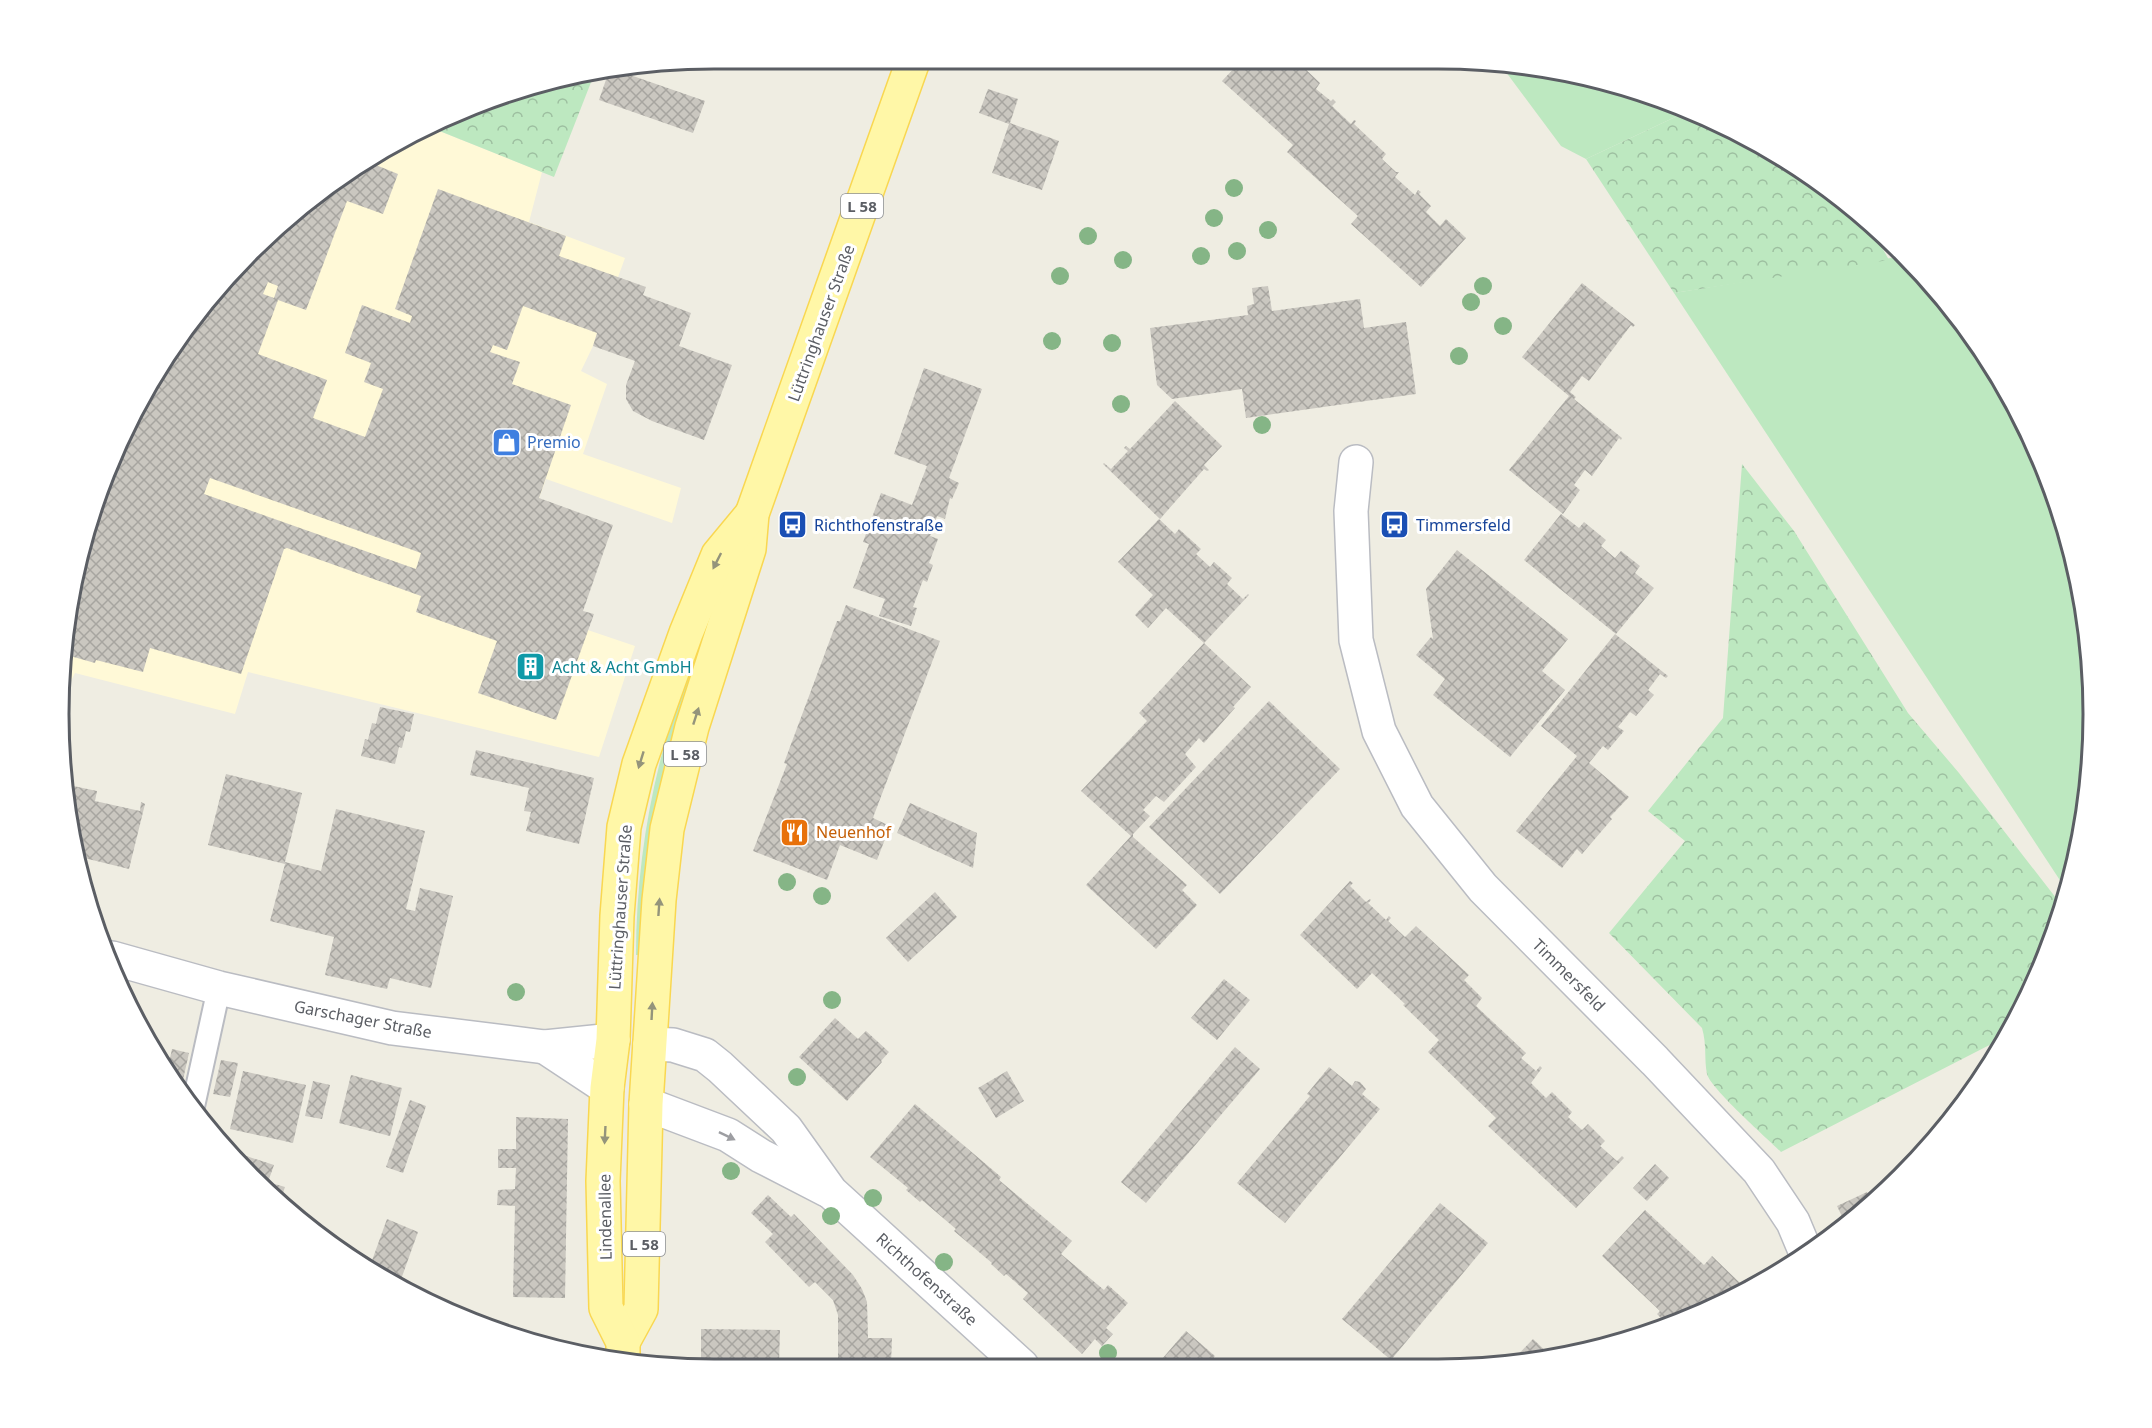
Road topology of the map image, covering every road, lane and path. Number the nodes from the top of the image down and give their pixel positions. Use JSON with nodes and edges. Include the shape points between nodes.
{"nodes":[{"id":1,"x":910,"y":69,"type":"edge"},
{"id":2,"x":1356,"y":462,"type":"dead end"},
{"id":3,"x":752,"y":514,"type":"junction"},
{"id":4,"x":117,"y":960,"type":"edge"},
{"id":5,"x":219,"y":988,"type":"junction"},
{"id":6,"x":614,"y":1040,"type":"junction"},
{"id":7,"x":650,"y":1044,"type":"junction"},
{"id":8,"x":545,"y":1047,"type":"junction"},
{"id":9,"x":608,"y":1088,"type":"junction"},
{"id":10,"x":195,"y":1097,"type":"edge"},
{"id":11,"x":646,"y":1104,"type":"junction"},
{"id":12,"x":831,"y":1192,"type":"junction"},
{"id":13,"x":1803,"y":1245,"type":"edge"},
{"id":14,"x":623,"y":1352,"type":"edge"},
{"id":15,"x":1014,"y":1359,"type":"edge"}],
"edges":[{"from":1,"to":3,"type":"main road","name":"Lüttringhauser Straße","number":"L 58"},
{"from":2,"to":13,"type":"street","name":"Timmersfeld","via":[[1351,511],[1356,640],[1379,731],[1417,806],[1483,888],[1759,1171],[1793,1222]]},
{"from":3,"to":6,"type":"main road","name":"Lüttringhauser Straße","number":"L 58","one_way":true,"via":[[718,555],[639,764],[624,827]]},
{"from":7,"to":3,"type":"main road","name":"Lüttringhauser Straße","number":"L 58","one_way":true,"via":[[667,829],[692,728],[749,549]]},
{"from":4,"to":5,"type":"street","name":"Garschager Straße"},
{"from":5,"to":8,"type":"street","name":"Garschager Straße","via":[[392,1028]]},
{"from":5,"to":10,"type":"lane"},
{"from":6,"to":7,"type":"main road"},
{"from":6,"to":8,"type":"street","name":"Garschager Straße"},
{"from":6,"to":9,"type":"main road","number":"L 58"},
{"from":7,"to":11,"type":"main road","number":"L 58"},
{"from":7,"to":12,"type":"street","name":"Richthofenstraße","via":[[673,1045],[705,1055],[720,1066],[786,1130]]},
{"from":8,"to":9,"type":"street","name":"Garschager Straße"},
{"from":9,"to":11,"type":"main road"},
{"from":9,"to":14,"type":"main road","name":"Lindenallee","number":"L 58","one_way":true,"via":[[603,1181],[606,1308]]},
{"from":11,"to":12,"type":"street","name":"Richthofenstraße","one_way":true,"via":[[728,1135]]},
{"from":11,"to":14,"type":"main road","name":"Lindenallee","number":"L 58","via":[[641,1309]]},
{"from":12,"to":15,"type":"street","name":"Richthofenstraße"}]}
